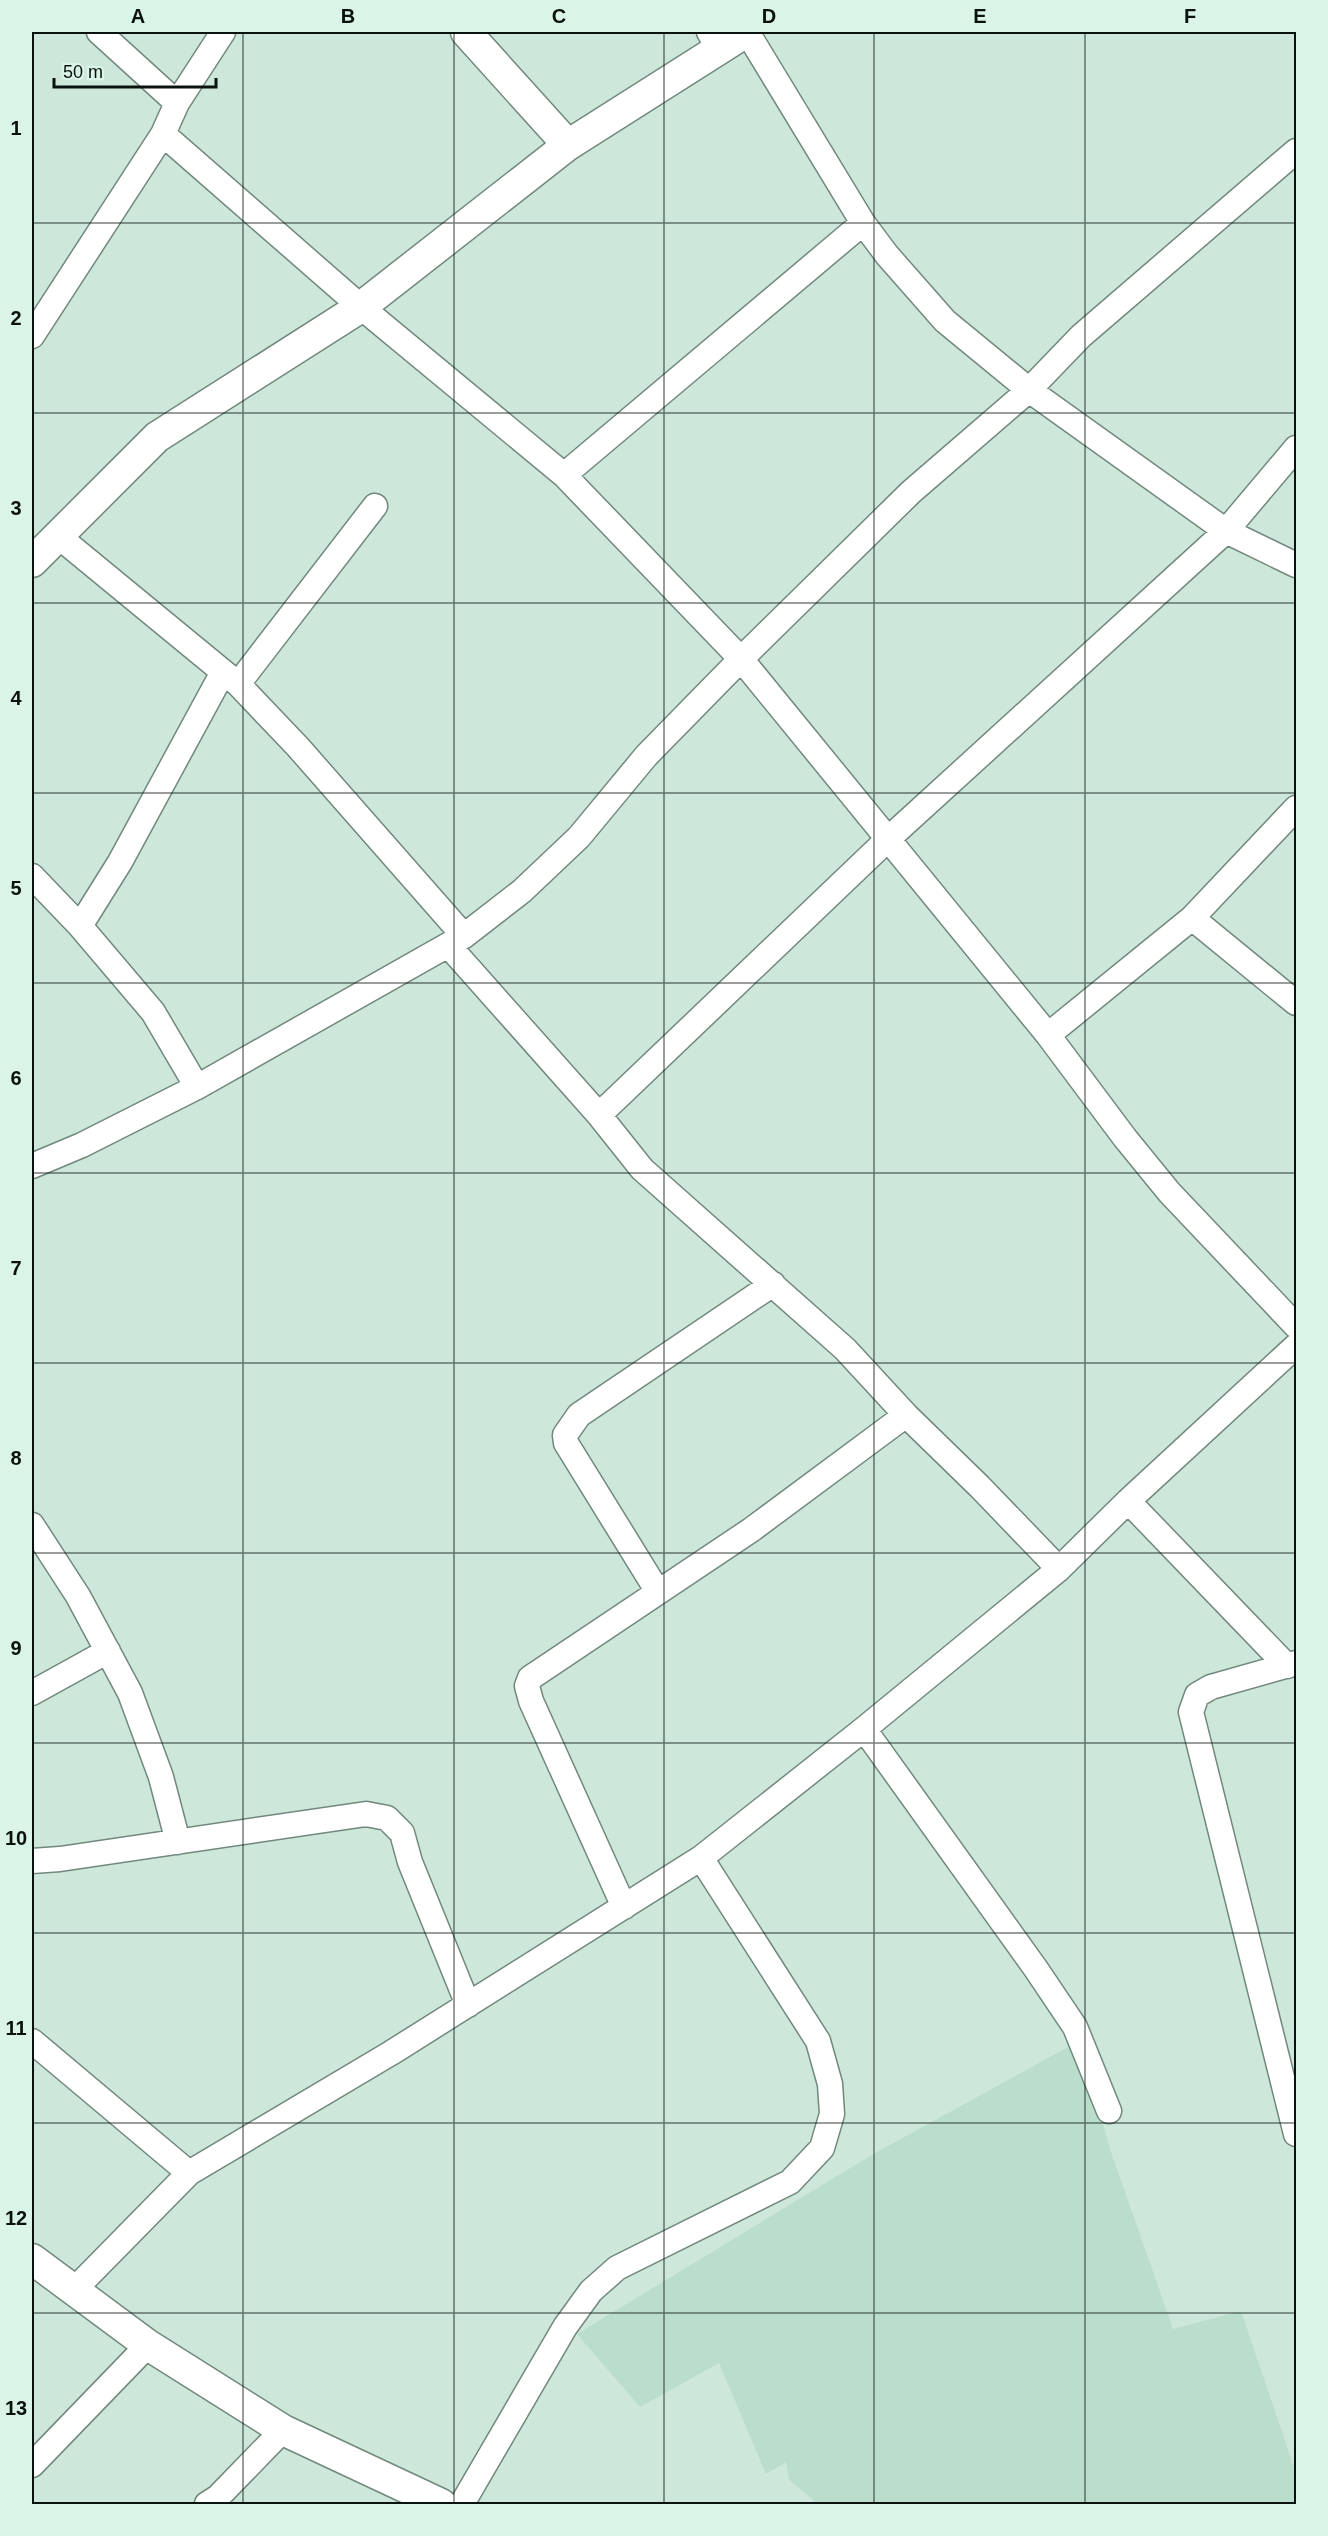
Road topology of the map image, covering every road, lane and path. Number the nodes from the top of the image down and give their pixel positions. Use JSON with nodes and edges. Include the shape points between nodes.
{"nodes":[{"id":1,"x":99,"y":32,"type":"edge"},
{"id":2,"x":223,"y":32,"type":"edge"},
{"id":3,"x":466,"y":32,"type":"edge"},
{"id":4,"x":746,"y":32,"type":"edge"},
{"id":5,"x":714,"y":40,"type":"edge"},
{"id":6,"x":177,"y":103,"type":"junction"},
{"id":7,"x":162,"y":134,"type":"junction"},
{"id":8,"x":568,"y":145,"type":"junction"},
{"id":9,"x":1296,"y":151,"type":"edge"},
{"id":10,"x":863,"y":223,"type":"junction"},
{"id":11,"x":361,"y":307,"type":"junction"},
{"id":12,"x":32,"y":336,"type":"edge"},
{"id":13,"x":1029,"y":390,"type":"junction"},
{"id":14,"x":1296,"y":448,"type":"edge"},
{"id":15,"x":564,"y":475,"type":"junction"},
{"id":16,"x":375,"y":506,"type":"dead end"},
{"id":17,"x":1226,"y":531,"type":"junction"},
{"id":18,"x":58,"y":536,"type":"junction"},
{"id":19,"x":32,"y":562,"type":"edge"},
{"id":20,"x":1296,"y":565,"type":"edge"},
{"id":21,"x":741,"y":659,"type":"junction"},
{"id":22,"x":231,"y":678,"type":"junction"},
{"id":23,"x":1296,"y":808,"type":"edge"},
{"id":24,"x":887,"y":840,"type":"junction"},
{"id":25,"x":32,"y":876,"type":"edge"},
{"id":26,"x":1192,"y":918,"type":"junction"},
{"id":27,"x":80,"y":926,"type":"junction"},
{"id":28,"x":456,"y":940,"type":"junction"},
{"id":29,"x":1296,"y":1003,"type":"edge"},
{"id":30,"x":1048,"y":1035,"type":"junction"},
{"id":31,"x":197,"y":1087,"type":"junction"},
{"id":32,"x":599,"y":1115,"type":"junction"},
{"id":33,"x":32,"y":1166,"type":"edge"},
{"id":34,"x":773,"y":1284,"type":"junction"},
{"id":35,"x":1296,"y":1326,"type":"edge"},
{"id":36,"x":1296,"y":1346,"type":"edge"},
{"id":37,"x":906,"y":1415,"type":"junction"},
{"id":38,"x":1128,"y":1501,"type":"junction"},
{"id":39,"x":32,"y":1525,"type":"edge"},
{"id":40,"x":1059,"y":1569,"type":"junction"},
{"id":41,"x":658,"y":1592,"type":"junction"},
{"id":42,"x":108,"y":1651,"type":"junction"},
{"id":43,"x":1292,"y":1664,"type":"edge"},
{"id":44,"x":32,"y":1693,"type":"edge"},
{"id":45,"x":864,"y":1729,"type":"junction"},
{"id":46,"x":178,"y":1842,"type":"junction"},
{"id":47,"x":701,"y":1858,"type":"junction"},
{"id":48,"x":32,"y":1861,"type":"edge"},
{"id":49,"x":624,"y":1907,"type":"junction"},
{"id":50,"x":468,"y":2005,"type":"junction"},
{"id":51,"x":32,"y":2041,"type":"edge"},
{"id":52,"x":1109,"y":2111,"type":"dead end"},
{"id":53,"x":1296,"y":2134,"type":"edge"},
{"id":54,"x":189,"y":2173,"type":"junction"},
{"id":55,"x":32,"y":2259,"type":"edge"},
{"id":56,"x":74,"y":2290,"type":"junction"},
{"id":57,"x":148,"y":2345,"type":"junction"},
{"id":58,"x":283,"y":2430,"type":"junction"},
{"id":59,"x":32,"y":2465,"type":"edge"},
{"id":60,"x":207,"y":2505,"type":"edge"},
{"id":61,"x":441,"y":2505,"type":"edge"},
{"id":62,"x":462,"y":2505,"type":"edge"}],
"edges":[{"from":1,"to":6,"type":"street"},
{"from":2,"to":6,"type":"street"},
{"from":3,"to":8,"type":"street"},
{"from":4,"to":5,"type":"street"},
{"from":4,"to":10,"type":"street"},
{"from":5,"to":8,"type":"street"},
{"from":6,"to":7,"type":"street"},
{"from":7,"to":11,"type":"street"},
{"from":7,"to":12,"type":"street"},
{"from":8,"to":11,"type":"street"},
{"from":9,"to":13,"type":"street","via":[[1081,336]]},
{"from":10,"to":13,"type":"street","via":[[945,321]]},
{"from":10,"to":15,"type":"street"},
{"from":11,"to":15,"type":"street"},
{"from":11,"to":18,"type":"street","via":[[157,437]]},
{"from":13,"to":17,"type":"street"},
{"from":13,"to":21,"type":"street","via":[[911,492]]},
{"from":14,"to":17,"type":"street"},
{"from":15,"to":21,"type":"street"},
{"from":16,"to":22,"type":"street"},
{"from":17,"to":20,"type":"street"},
{"from":17,"to":24,"type":"street"},
{"from":18,"to":19,"type":"street"},
{"from":18,"to":22,"type":"street"},
{"from":21,"to":24,"type":"street"},
{"from":21,"to":28,"type":"street","via":[[646,756],[579,837],[522,891]]},
{"from":22,"to":27,"type":"street"},
{"from":22,"to":28,"type":"street","via":[[298,747]]},
{"from":23,"to":26,"type":"street"},
{"from":24,"to":30,"type":"street"},
{"from":24,"to":32,"type":"street"},
{"from":25,"to":27,"type":"street"},
{"from":26,"to":29,"type":"street"},
{"from":26,"to":30,"type":"street"},
{"from":27,"to":31,"type":"street","via":[[153,1012]]},
{"from":28,"to":31,"type":"street"},
{"from":28,"to":32,"type":"street"},
{"from":30,"to":35,"type":"street","via":[[1169,1191]]},
{"from":31,"to":33,"type":"street"},
{"from":32,"to":34,"type":"street","via":[[642,1169]]},
{"from":34,"to":37,"type":"street","via":[[845,1349]]},
{"from":34,"to":41,"type":"street","via":[[579,1415],[566,1435],[566,1443]]},
{"from":36,"to":38,"type":"street"},
{"from":37,"to":40,"type":"street"},
{"from":37,"to":41,"type":"street","via":[[751,1530]]},
{"from":38,"to":40,"type":"street"},
{"from":38,"to":43,"type":"street"},
{"from":39,"to":42,"type":"street"},
{"from":40,"to":45,"type":"street"},
{"from":41,"to":49,"type":"street","via":[[530,1678],[527,1686]]},
{"from":42,"to":44,"type":"street"},
{"from":42,"to":46,"type":"street","via":[[130,1693],[161,1776]]},
{"from":43,"to":53,"type":"street","via":[[1211,1687],[1197,1695],[1191,1712]]},
{"from":45,"to":47,"type":"street"},
{"from":45,"to":52,"type":"street","via":[[1075,2027]]},
{"from":46,"to":48,"type":"street"},
{"from":46,"to":50,"type":"street","via":[[366,1814],[387,1818],[402,1833]]},
{"from":47,"to":49,"type":"street"},
{"from":47,"to":62,"type":"street","via":[[818,2042],[830,2084],[832,2114],[822,2148],[790,2182],[617,2268],[591,2290],[565,2327]]},
{"from":49,"to":50,"type":"street"},
{"from":50,"to":54,"type":"street"},
{"from":51,"to":54,"type":"street"},
{"from":54,"to":56,"type":"street"},
{"from":55,"to":56,"type":"street"},
{"from":56,"to":57,"type":"street"},
{"from":57,"to":58,"type":"street"},
{"from":57,"to":59,"type":"street"},
{"from":58,"to":60,"type":"street"},
{"from":58,"to":61,"type":"street"}]}
